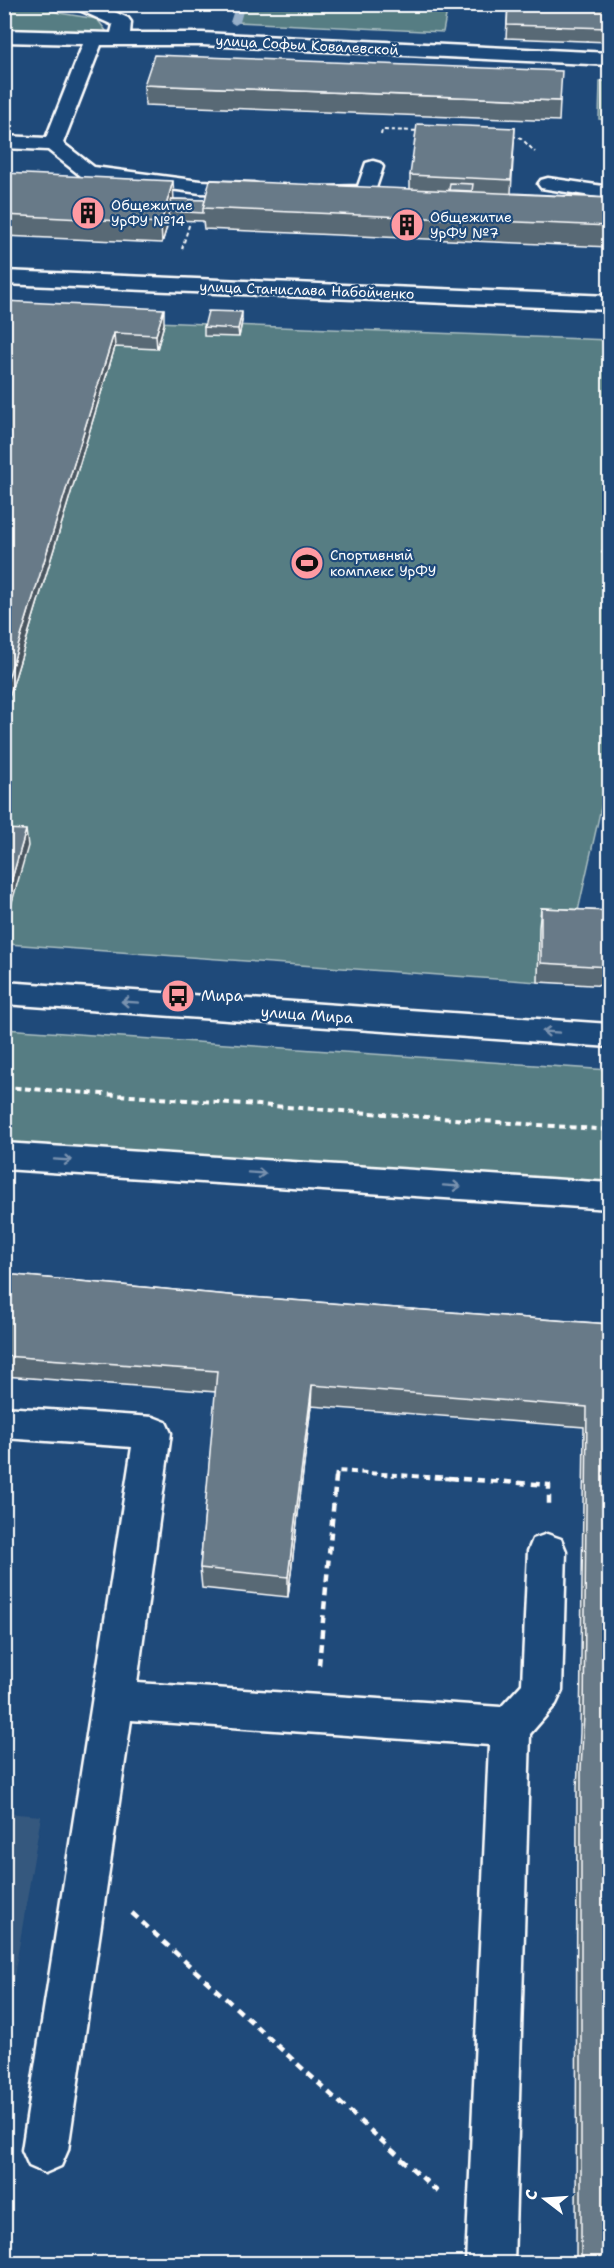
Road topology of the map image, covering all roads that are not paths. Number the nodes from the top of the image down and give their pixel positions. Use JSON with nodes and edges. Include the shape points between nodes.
{"nodes":[{"id":1,"x":81,"y":4,"type":"edge"},
{"id":2,"x":4,"y":36,"type":"edge"},
{"id":3,"x":94,"y":39,"type":"junction"},
{"id":4,"x":120,"y":39,"type":"junction"},
{"id":5,"x":609,"y":59,"type":"edge"},
{"id":6,"x":4,"y":142,"type":"edge"},
{"id":7,"x":53,"y":144,"type":"junction"},
{"id":8,"x":373,"y":167,"type":"road end"},
{"id":9,"x":548,"y":184,"type":"road end"},
{"id":10,"x":271,"y":189,"type":"edge"},
{"id":11,"x":307,"y":191,"type":"edge"},
{"id":12,"x":609,"y":194,"type":"edge"},
{"id":13,"x":4,"y":277,"type":"edge"},
{"id":14,"x":609,"y":303,"type":"edge"},
{"id":15,"x":4,"y":993,"type":"edge"},
{"id":16,"x":609,"y":1036,"type":"edge"},
{"id":17,"x":4,"y":1156,"type":"edge"},
{"id":18,"x":609,"y":1196,"type":"edge"},
{"id":19,"x":4,"y":1422,"type":"edge"},
{"id":20,"x":547,"y":1551,"type":"road end"},
{"id":21,"x":114,"y":1700,"type":"junction"},
{"id":22,"x":510,"y":1727,"type":"junction"},
{"id":23,"x":45,"y":2150,"type":"dead end"},
{"id":24,"x":490,"y":2252,"type":"edge"}],
"edges":[{"from":1,"to":4,"type":"street","via":[[122,22]]},
{"from":2,"to":3,"type":"street","name":"улица Софьи Ковалевской"},
{"from":3,"to":4,"type":"street","name":"улица Софьи Ковалевской"},
{"from":3,"to":7,"type":"street"},
{"from":4,"to":5,"type":"street","name":"улица Софьи Ковалевской","via":[[202,39]]},
{"from":6,"to":7,"type":"street"},
{"from":7,"to":10,"type":"street","via":[[88,172],[200,187]]},
{"from":8,"to":11,"type":"street","via":[[366,193]]},
{"from":9,"to":12,"type":"street"},
{"from":13,"to":14,"type":"street","name":"улица Станислава Набойченко"},
{"from":16,"to":15,"type":"street","name":"улица Мира","one_way":true},
{"from":17,"to":18,"type":"street","one_way":true},
{"from":19,"to":21,"type":"street","via":[[153,1433]]},
{"from":20,"to":22,"type":"street","via":[[542,1691]]},
{"from":21,"to":22,"type":"street"},
{"from":21,"to":23,"type":"street"},
{"from":22,"to":24,"type":"street"}]}
